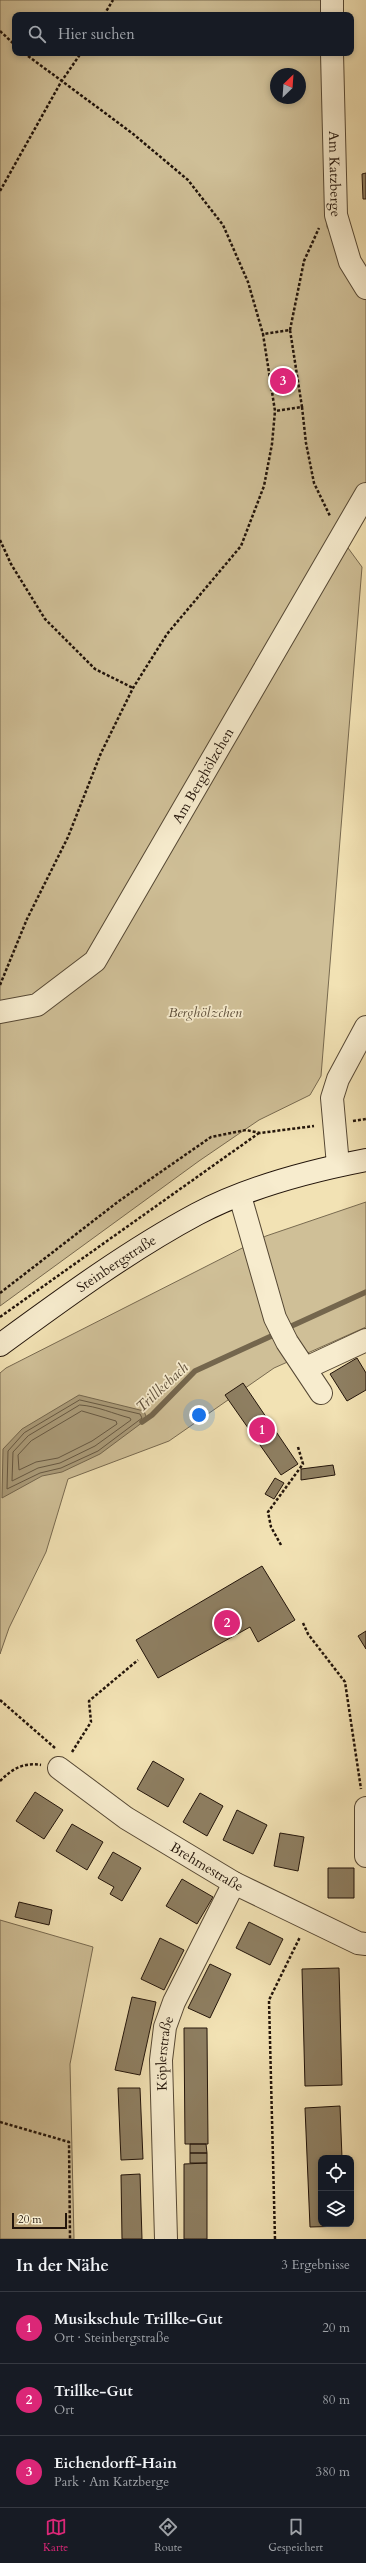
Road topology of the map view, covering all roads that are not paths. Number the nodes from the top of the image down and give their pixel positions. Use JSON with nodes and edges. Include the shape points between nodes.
{"nodes":[{"id":1,"x":332,"y":0,"type":"edge"},
{"id":2,"x":332,"y":12,"type":"edge"},
{"id":3,"x":332,"y":56,"type":"edge"},
{"id":4,"x":366,"y":288,"type":"edge"},
{"id":5,"x":366,"y":494,"type":"edge"},
{"id":6,"x":0,"y":1012,"type":"edge"},
{"id":7,"x":366,"y":1027,"type":"edge"},
{"id":8,"x":366,"y":1160,"type":"edge"},
{"id":9,"x":338,"y":1165,"type":"junction"},
{"id":10,"x":240,"y":1196,"type":"junction"},
{"id":11,"x":366,"y":1340,"type":"edge"},
{"id":12,"x":0,"y":1345,"type":"edge"},
{"id":13,"x":306,"y":1368,"type":"junction"},
{"id":14,"x":321,"y":1393,"type":"dead end"},
{"id":15,"x":59,"y":1768,"type":"road end"},
{"id":16,"x":365,"y":1809,"type":"edge"},
{"id":17,"x":366,"y":1856,"type":"edge"},
{"id":18,"x":234,"y":1882,"type":"junction"},
{"id":19,"x":366,"y":1944,"type":"edge"},
{"id":20,"x":166,"y":2239,"type":"edge"}],
"edges":[{"from":1,"to":2,"type":"street"},
{"from":3,"to":4,"type":"street","name":"Am Katzberge","via":[[336,215],[350,262]]},
{"from":5,"to":6,"type":"street","name":"Am Berghölzchen","via":[[95,961],[37,1004]]},
{"from":7,"to":9,"type":"street","via":[[338,1079],[332,1098]]},
{"from":8,"to":9,"type":"street","name":"Steinbergstraße"},
{"from":9,"to":10,"type":"street","name":"Steinbergstraße"},
{"from":10,"to":12,"type":"street","name":"Steinbergstraße","via":[[197,1214],[132,1254]]},
{"from":10,"to":13,"type":"street","via":[[275,1318],[287,1342]]},
{"from":11,"to":13,"type":"street"},
{"from":13,"to":14,"type":"street"},
{"from":15,"to":18,"type":"street","name":"Brehmestraße","via":[[126,1818]]},
{"from":16,"to":17,"type":"street"},
{"from":18,"to":19,"type":"street","name":"Brehmestraße","via":[[308,1920],[358,1943]]},
{"from":18,"to":20,"type":"street","name":"Köplerstraße","via":[[174,2002],[165,2027],[161,2060]]}]}
